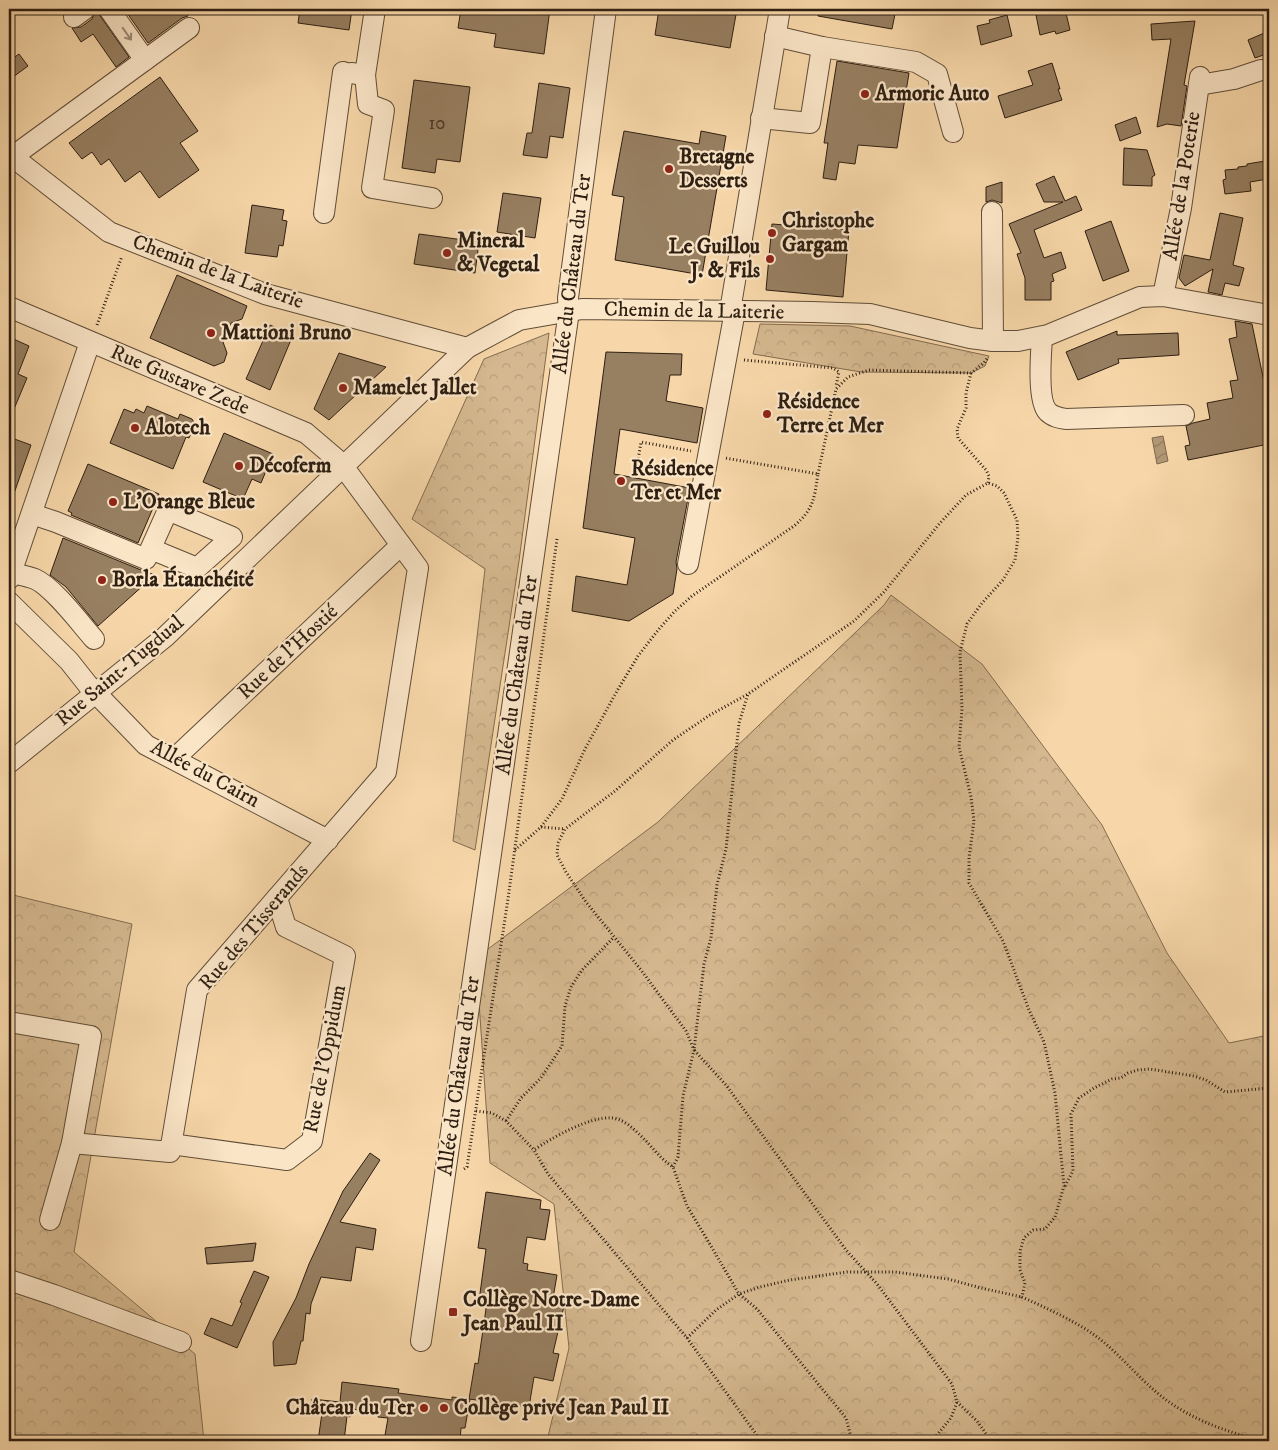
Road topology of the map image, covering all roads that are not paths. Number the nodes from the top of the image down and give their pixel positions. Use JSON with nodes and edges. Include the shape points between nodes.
{"nodes":[{"id":1,"x":109,"y":9,"type":"edge"},
{"id":2,"x":375,"y":9,"type":"edge"},
{"id":3,"x":606,"y":9,"type":"edge"},
{"id":4,"x":780,"y":9,"type":"edge"},
{"id":5,"x":189,"y":28,"type":"dead end"},
{"id":6,"x":775,"y":36,"type":"junction"},
{"id":7,"x":822,"y":48,"type":"junction"},
{"id":8,"x":145,"y":60,"type":"junction"},
{"id":9,"x":1269,"y":70,"type":"edge"},
{"id":10,"x":365,"y":75,"type":"junction"},
{"id":11,"x":762,"y":118,"type":"junction"},
{"id":12,"x":953,"y":132,"type":"dead end"},
{"id":13,"x":10,"y":156,"type":"edge"},
{"id":14,"x":432,"y":198,"type":"dead end"},
{"id":15,"x":992,"y":212,"type":"dead end"},
{"id":16,"x":324,"y":213,"type":"dead end"},
{"id":17,"x":1163,"y":296,"type":"junction"},
{"id":18,"x":9,"y":307,"type":"edge"},
{"id":19,"x":569,"y":311,"type":"junction"},
{"id":20,"x":733,"y":311,"type":"junction"},
{"id":21,"x":1269,"y":316,"type":"edge"},
{"id":22,"x":1042,"y":337,"type":"junction"},
{"id":23,"x":992,"y":341,"type":"junction"},
{"id":24,"x":90,"y":342,"type":"junction"},
{"id":25,"x":467,"y":348,"type":"junction"},
{"id":26,"x":1184,"y":415,"type":"dead end"},
{"id":27,"x":343,"y":467,"type":"junction"},
{"id":28,"x":32,"y":514,"type":"junction"},
{"id":29,"x":401,"y":545,"type":"junction"},
{"id":30,"x":151,"y":549,"type":"dead end"},
{"id":31,"x":688,"y":564,"type":"dead end"},
{"id":32,"x":10,"y":576,"type":"edge"},
{"id":33,"x":9,"y":602,"type":"edge"},
{"id":34,"x":94,"y":639,"type":"dead end"},
{"id":35,"x":94,"y":692,"type":"junction"},
{"id":36,"x":174,"y":759,"type":"junction"},
{"id":37,"x":9,"y":763,"type":"edge"},
{"id":38,"x":328,"y":840,"type":"junction"},
{"id":39,"x":278,"y":898,"type":"junction"},
{"id":40,"x":9,"y":1022,"type":"edge"},
{"id":41,"x":72,"y":1143,"type":"junction"},
{"id":42,"x":171,"y":1144,"type":"junction"},
{"id":43,"x":50,"y":1220,"type":"dead end"},
{"id":44,"x":9,"y":1280,"type":"edge"},
{"id":45,"x":421,"y":1341,"type":"dead end"},
{"id":46,"x":181,"y":1342,"type":"dead end"}],
"edges":[{"from":1,"to":8,"type":"street","one_way":true},
{"from":2,"to":10,"type":"street"},
{"from":3,"to":19,"type":"street","name":"Allée du Château du Ter","via":[[568,298]]},
{"from":4,"to":6,"type":"street"},
{"from":5,"to":8,"type":"street"},
{"from":6,"to":7,"type":"street"},
{"from":6,"to":11,"type":"street"},
{"from":7,"to":11,"type":"street","via":[[810,123]]},
{"from":7,"to":12,"type":"street","via":[[916,62],[937,74]]},
{"from":8,"to":13,"type":"street"},
{"from":9,"to":17,"type":"street","name":"Allée de la Poterie","via":[[1234,79],[1199,81],[1181,208]]},
{"from":10,"to":14,"type":"street","via":[[368,104],[384,110],[372,188]]},
{"from":10,"to":16,"type":"street","via":[[337,71]]},
{"from":11,"to":20,"type":"street"},
{"from":13,"to":25,"type":"street","name":"Chemin de la Laiterie","via":[[108,232],[265,294]]},
{"from":15,"to":23,"type":"street"},
{"from":17,"to":21,"type":"street","name":"Chemin de la Laiterie"},
{"from":17,"to":22,"type":"street","name":"Chemin de la Laiterie","via":[[1140,297]]},
{"from":18,"to":24,"type":"street","name":"Rue Gustave Zede"},
{"from":19,"to":20,"type":"street","name":"Chemin de la Laiterie"},
{"from":19,"to":25,"type":"street","name":"Chemin de la Laiterie","via":[[518,320]]},
{"from":19,"to":45,"type":"street","name":"Allée du Château du Ter"},
{"from":20,"to":23,"type":"street","name":"Chemin de la Laiterie","via":[[870,314]]},
{"from":20,"to":31,"type":"street"},
{"from":22,"to":23,"type":"street","name":"Chemin de la Laiterie"},
{"from":22,"to":26,"type":"street","via":[[1041,392],[1047,411],[1056,417]]},
{"from":24,"to":27,"type":"street","name":"Rue Gustave Zede","via":[[306,433]]},
{"from":24,"to":28,"type":"street"},
{"from":25,"to":27,"type":"street","name":"Rue Saint-Tugdual"},
{"from":27,"to":29,"type":"street","name":"Rue des Tisserands"},
{"from":27,"to":35,"type":"street","name":"Rue Saint-Tugdual","via":[[165,637]]},
{"from":28,"to":30,"type":"street","via":[[146,559]]},
{"from":28,"to":32,"type":"street"},
{"from":29,"to":36,"type":"street","name":"Rue de l'Hostié"},
{"from":29,"to":38,"type":"street","name":"Rue des Tisserands","via":[[418,568],[386,772]]},
{"from":32,"to":34,"type":"street","via":[[36,579],[54,594]]},
{"from":33,"to":35,"type":"street","name":"Allée du Cairn","via":[[69,661]]},
{"from":35,"to":36,"type":"street","name":"Allée du Cairn","via":[[146,744]]},
{"from":35,"to":37,"type":"street","name":"Rue Saint-Tugdual"},
{"from":36,"to":38,"type":"street","name":"Allée du Cairn"},
{"from":38,"to":39,"type":"street","name":"Rue des Tisserands"},
{"from":39,"to":42,"type":"street","name":"Rue des Tisserands","via":[[197,990]]},
{"from":39,"to":42,"type":"street","name":"Rue de l'Oppidum","via":[[286,927],[345,956],[312,1141],[287,1160]]},
{"from":40,"to":41,"type":"street","via":[[91,1036]]},
{"from":41,"to":42,"type":"street","via":[[170,1152]]},
{"from":41,"to":43,"type":"street"},
{"from":44,"to":46,"type":"street"}]}
